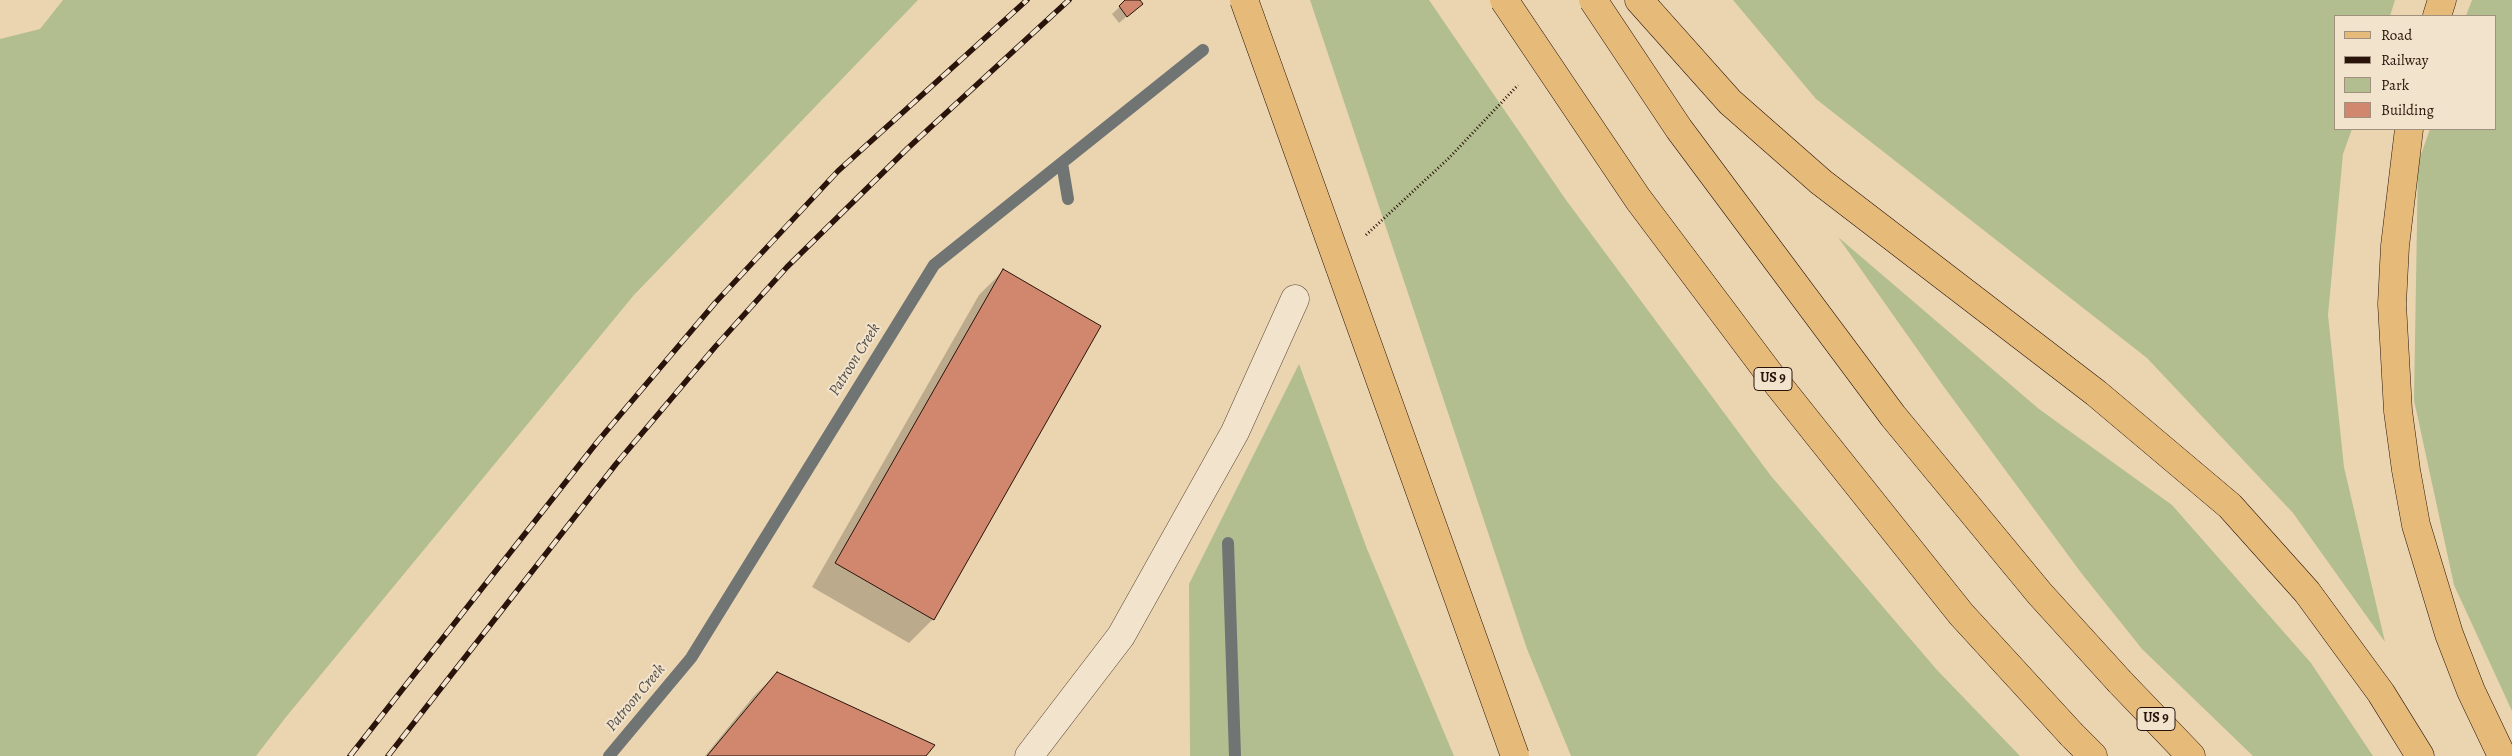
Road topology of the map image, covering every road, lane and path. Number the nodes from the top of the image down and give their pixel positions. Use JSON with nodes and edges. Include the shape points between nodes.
{"nodes":[{"id":1,"x":1244,"y":0,"type":"edge"},
{"id":2,"x":1504,"y":0,"type":"edge"},
{"id":3,"x":1593,"y":0,"type":"edge"},
{"id":4,"x":1639,"y":0,"type":"edge"},
{"id":5,"x":2442,"y":0,"type":"edge"},
{"id":6,"x":2437,"y":15,"type":"edge"},
{"id":7,"x":1524,"y":79,"type":"dead end"},
{"id":8,"x":2409,"y":130,"type":"edge"},
{"id":9,"x":1361,"y":239,"type":"dead end"},
{"id":10,"x":1295,"y":299,"type":"dead end"},
{"id":11,"x":1029,"y":756,"type":"edge"},
{"id":12,"x":1515,"y":756,"type":"edge"},
{"id":13,"x":2093,"y":756,"type":"edge"},
{"id":14,"x":2191,"y":756,"type":"edge"},
{"id":15,"x":2420,"y":756,"type":"edge"},
{"id":16,"x":2502,"y":756,"type":"edge"}],
"edges":[{"from":1,"to":12,"type":"main road","bridge":true},
{"from":2,"to":13,"type":"main road","number":"US 9","bridge":true,"via":[[1638,199],[1762,364],[1961,614]]},
{"from":3,"to":14,"type":"main road","number":"US 9","bridge":true,"via":[[1679,129],[1893,416],[2040,594]]},
{"from":4,"to":15,"type":"main road","via":[[1730,102],[1821,182],[2142,429],[2230,506],[2306,592],[2381,693]]},
{"from":5,"to":6,"type":"main road"},
{"from":7,"to":9,"type":"path","via":[[1449,158]]},
{"from":8,"to":16,"type":"main road","via":[[2395,246],[2392,304],[2398,411],[2406,470],[2416,525],[2449,634]]},
{"from":10,"to":11,"type":"lane","via":[[1235,432],[1121,636]]}]}
